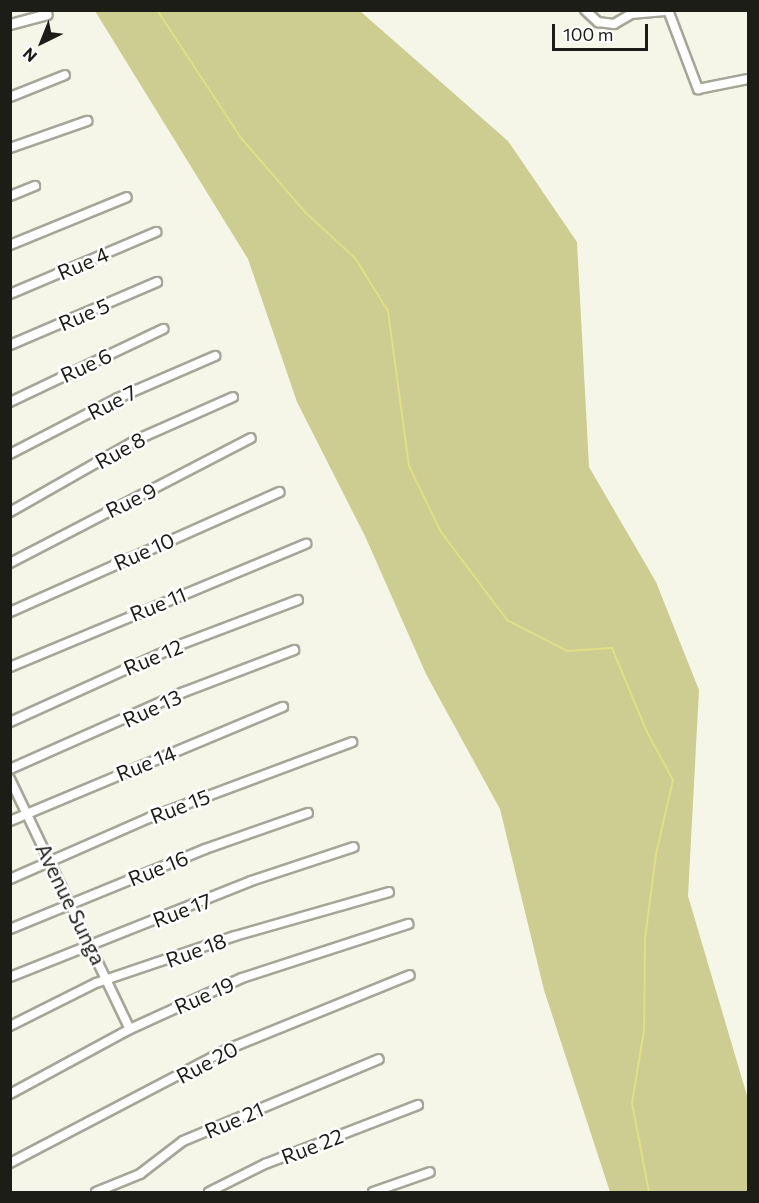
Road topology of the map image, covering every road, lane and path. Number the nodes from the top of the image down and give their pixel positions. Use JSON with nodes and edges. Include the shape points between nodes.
{"nodes":[{"id":1,"x":585,"y":10,"type":"edge"},
{"id":2,"x":668,"y":11,"type":"edge"},
{"id":3,"x":47,"y":14,"type":"dead end"},
{"id":4,"x":10,"y":24,"type":"edge"},
{"id":5,"x":65,"y":75,"type":"dead end"},
{"id":6,"x":748,"y":79,"type":"edge"},
{"id":7,"x":10,"y":97,"type":"edge"},
{"id":8,"x":87,"y":121,"type":"dead end"},
{"id":9,"x":10,"y":148,"type":"edge"},
{"id":10,"x":35,"y":186,"type":"dead end"},
{"id":11,"x":10,"y":196,"type":"edge"},
{"id":12,"x":127,"y":197,"type":"dead end"},
{"id":13,"x":156,"y":232,"type":"dead end"},
{"id":14,"x":10,"y":245,"type":"edge"},
{"id":15,"x":157,"y":282,"type":"dead end"},
{"id":16,"x":10,"y":294,"type":"edge"},
{"id":17,"x":163,"y":329,"type":"dead end"},
{"id":18,"x":10,"y":345,"type":"edge"},
{"id":19,"x":215,"y":356,"type":"dead end"},
{"id":20,"x":233,"y":398,"type":"dead end"},
{"id":21,"x":10,"y":402,"type":"edge"},
{"id":22,"x":251,"y":438,"type":"dead end"},
{"id":23,"x":10,"y":454,"type":"edge"},
{"id":24,"x":279,"y":492,"type":"dead end"},
{"id":25,"x":10,"y":512,"type":"edge"},
{"id":26,"x":306,"y":544,"type":"dead end"},
{"id":27,"x":10,"y":563,"type":"edge"},
{"id":28,"x":298,"y":600,"type":"dead end"},
{"id":29,"x":10,"y":612,"type":"edge"},
{"id":30,"x":294,"y":650,"type":"dead end"},
{"id":31,"x":10,"y":667,"type":"edge"},
{"id":32,"x":283,"y":707,"type":"dead end"},
{"id":33,"x":10,"y":722,"type":"edge"},
{"id":34,"x":352,"y":742,"type":"dead end"},
{"id":35,"x":10,"y":769,"type":"edge"},
{"id":36,"x":10,"y":779,"type":"edge"},
{"id":37,"x":308,"y":813,"type":"dead end"},
{"id":38,"x":27,"y":814,"type":"junction"},
{"id":39,"x":10,"y":821,"type":"edge"},
{"id":40,"x":354,"y":847,"type":"dead end"},
{"id":41,"x":51,"y":860,"type":"junction"},
{"id":42,"x":10,"y":879,"type":"edge"},
{"id":43,"x":389,"y":892,"type":"dead end"},
{"id":44,"x":73,"y":905,"type":"junction"},
{"id":45,"x":408,"y":924,"type":"dead end"},
{"id":46,"x":10,"y":929,"type":"edge"},
{"id":47,"x":91,"y":946,"type":"junction"},
{"id":48,"x":410,"y":975,"type":"dead end"},
{"id":49,"x":10,"y":978,"type":"edge"},
{"id":50,"x":108,"y":981,"type":"junction"},
{"id":51,"x":10,"y":1026,"type":"edge"},
{"id":52,"x":130,"y":1029,"type":"junction"},
{"id":53,"x":379,"y":1059,"type":"dead end"},
{"id":54,"x":10,"y":1094,"type":"edge"},
{"id":55,"x":418,"y":1105,"type":"dead end"},
{"id":56,"x":10,"y":1163,"type":"edge"},
{"id":57,"x":430,"y":1172,"type":"dead end"},
{"id":58,"x":96,"y":1192,"type":"edge"},
{"id":59,"x":209,"y":1192,"type":"edge"},
{"id":60,"x":374,"y":1192,"type":"edge"}],
"edges":[{"from":1,"to":2,"type":"street","via":[[598,22],[614,24],[631,14]]},
{"from":2,"to":6,"type":"street","via":[[698,89]]},
{"from":3,"to":4,"type":"street"},
{"from":5,"to":7,"type":"street"},
{"from":8,"to":9,"type":"street"},
{"from":10,"to":11,"type":"street"},
{"from":12,"to":14,"type":"street"},
{"from":13,"to":16,"type":"street","name":"Rue 4"},
{"from":15,"to":18,"type":"street","name":"Rue 5"},
{"from":17,"to":21,"type":"street","name":"Rue 6"},
{"from":19,"to":23,"type":"street","name":"Rue 7","via":[[118,398]]},
{"from":20,"to":25,"type":"street","name":"Rue 8","via":[[136,440]]},
{"from":22,"to":27,"type":"street","name":"Rue 9"},
{"from":24,"to":29,"type":"street","name":"Rue 10"},
{"from":26,"to":31,"type":"street","name":"Rue 11"},
{"from":28,"to":33,"type":"street","name":"Rue 12","via":[[182,644]]},
{"from":30,"to":35,"type":"street","name":"Rue 13","via":[[184,692]]},
{"from":32,"to":38,"type":"street","name":"Rue 14"},
{"from":34,"to":41,"type":"street","name":"Rue 15"},
{"from":36,"to":38,"type":"street","name":"Avenue Sunga"},
{"from":37,"to":44,"type":"street","name":"Rue 16","via":[[206,849]]},
{"from":38,"to":39,"type":"street","name":"Rue 14"},
{"from":38,"to":41,"type":"street","name":"Avenue Sunga"},
{"from":40,"to":47,"type":"street","name":"Rue 17","via":[[251,881]]},
{"from":41,"to":42,"type":"street","name":"Rue 15"},
{"from":41,"to":44,"type":"street","name":"Avenue Sunga"},
{"from":43,"to":50,"type":"street","name":"Rue 18","via":[[235,936]]},
{"from":44,"to":46,"type":"street","name":"Rue 16"},
{"from":44,"to":47,"type":"street","name":"Avenue Sunga"},
{"from":45,"to":52,"type":"street","name":"Rue 19","via":[[242,978]]},
{"from":47,"to":49,"type":"street","name":"Rue 17"},
{"from":47,"to":50,"type":"street","name":"Avenue Sunga"},
{"from":48,"to":56,"type":"street","name":"Rue 20","via":[[228,1049]]},
{"from":50,"to":51,"type":"street","name":"Rue 18","via":[[96,983]]},
{"from":50,"to":52,"type":"street","name":"Avenue Sunga"},
{"from":52,"to":54,"type":"street","name":"Rue 19"},
{"from":53,"to":58,"type":"street","name":"Rue 21","via":[[183,1141],[140,1174]]},
{"from":55,"to":59,"type":"street","name":"Rue 22","via":[[265,1164]]},
{"from":57,"to":60,"type":"street"}]}
